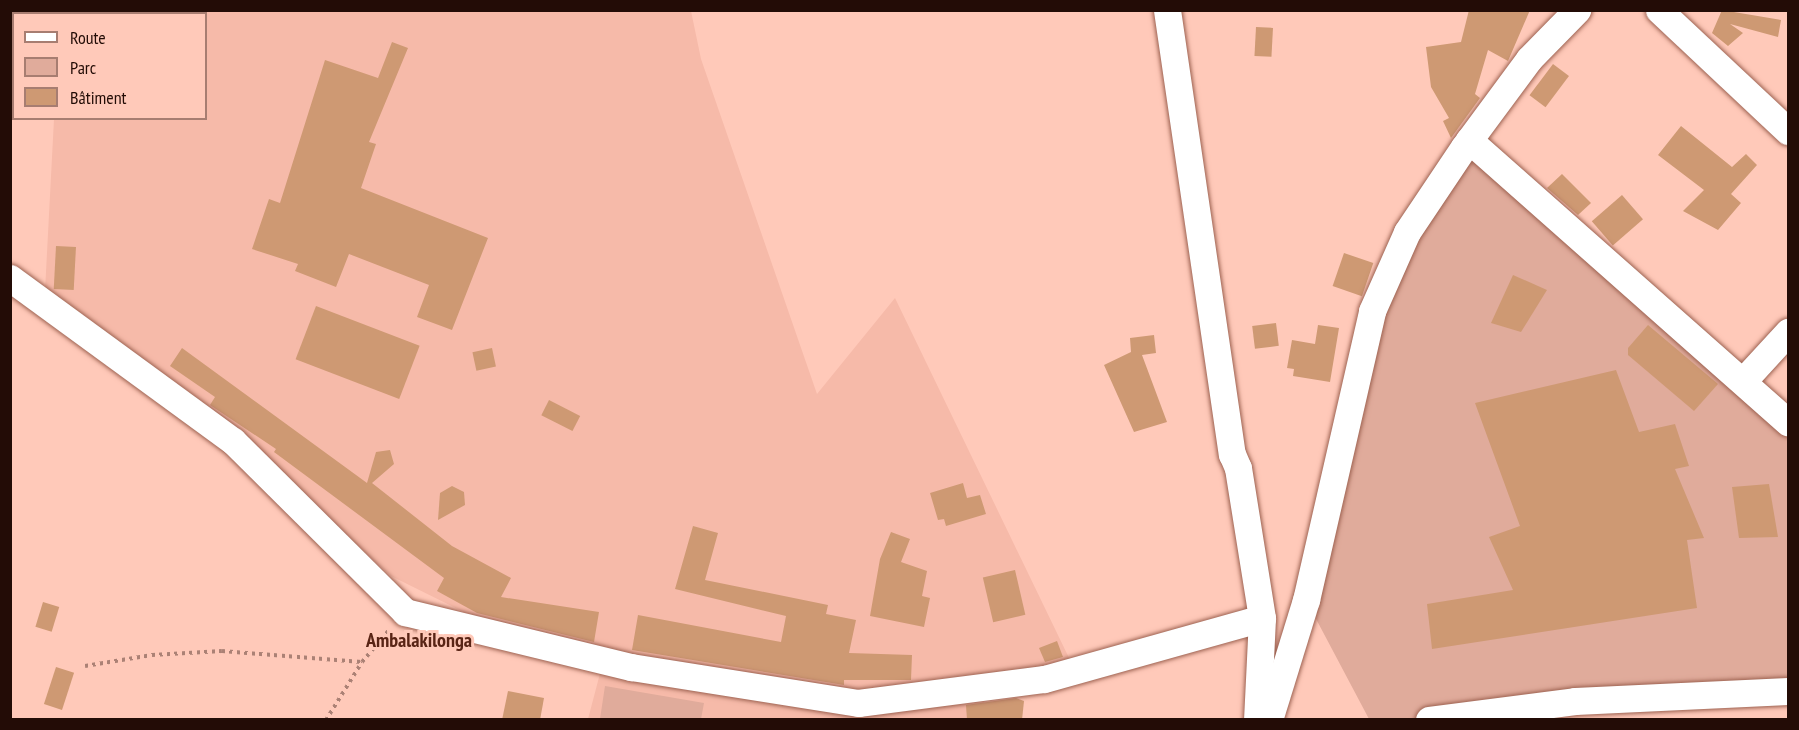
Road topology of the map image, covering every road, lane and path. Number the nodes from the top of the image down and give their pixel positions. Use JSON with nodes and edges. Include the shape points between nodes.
{"nodes":[{"id":1,"x":1167,"y":10,"type":"edge"},
{"id":2,"x":1577,"y":10,"type":"edge"},
{"id":3,"x":1659,"y":10,"type":"edge"},
{"id":4,"x":1788,"y":131,"type":"edge"},
{"id":5,"x":1469,"y":140,"type":"junction"},
{"id":6,"x":10,"y":278,"type":"edge"},
{"id":7,"x":1788,"y":332,"type":"edge"},
{"id":8,"x":1743,"y":381,"type":"junction"},
{"id":9,"x":1788,"y":422,"type":"edge"},
{"id":10,"x":405,"y":612,"type":"junction"},
{"id":11,"x":1262,"y":618,"type":"junction"},
{"id":12,"x":362,"y":662,"type":"junction"},
{"id":13,"x":85,"y":666,"type":"dead end"},
{"id":14,"x":1788,"y":691,"type":"edge"},
{"id":15,"x":869,"y":710,"type":"edge"},
{"id":16,"x":326,"y":720,"type":"edge"},
{"id":17,"x":1257,"y":720,"type":"edge"},
{"id":18,"x":1269,"y":720,"type":"edge"},
{"id":19,"x":1429,"y":720,"type":"edge"}],
"edges":[{"from":1,"to":11,"type":"street","via":[[1232,454],[1238,468]]},
{"from":2,"to":5,"type":"street","via":[[1528,59]]},
{"from":3,"to":4,"type":"street"},
{"from":5,"to":8,"type":"street"},
{"from":5,"to":18,"type":"street","via":[[1407,232],[1372,312],[1306,600]]},
{"from":6,"to":10,"type":"street","via":[[234,441]]},
{"from":7,"to":8,"type":"street"},
{"from":8,"to":9,"type":"street"},
{"from":10,"to":12,"type":"path"},
{"from":10,"to":15,"type":"street","via":[[631,667],[858,703]]},
{"from":11,"to":15,"type":"street","via":[[1044,679]]},
{"from":11,"to":17,"type":"street"},
{"from":12,"to":13,"type":"path","via":[[222,651],[152,655]]},
{"from":12,"to":16,"type":"path"},
{"from":14,"to":19,"type":"street","via":[[1575,701]]}]}
